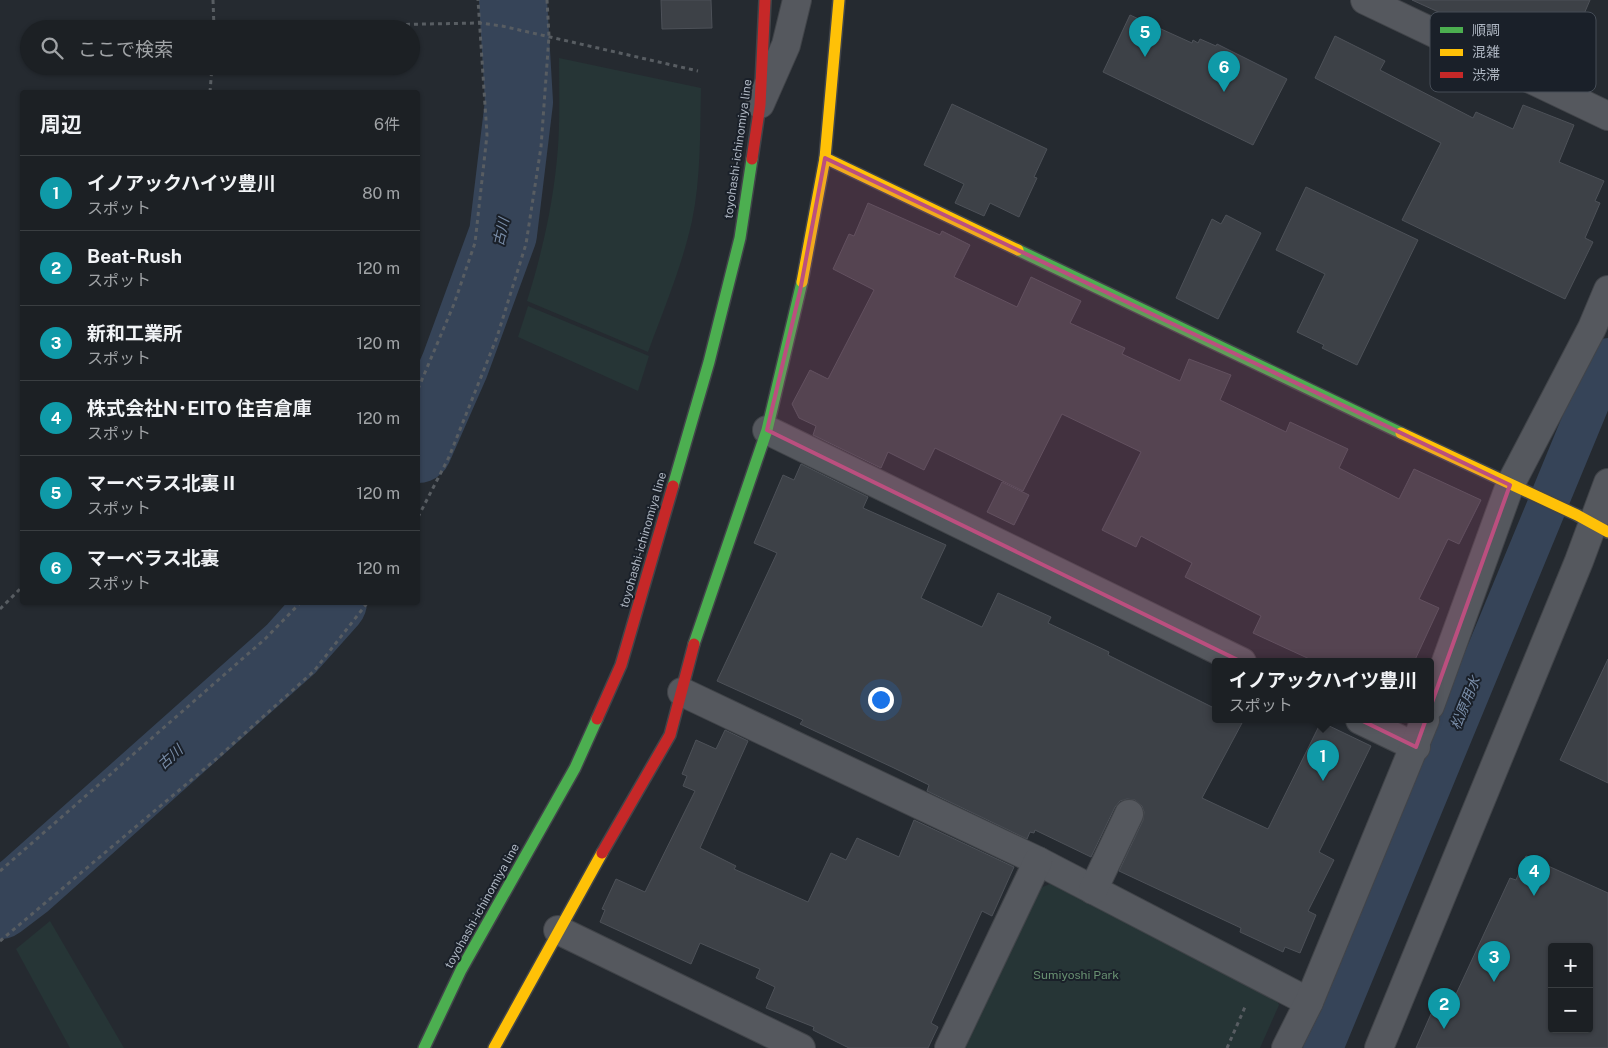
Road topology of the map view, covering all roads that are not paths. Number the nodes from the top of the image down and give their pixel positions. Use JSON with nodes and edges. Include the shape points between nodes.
{"nodes":[{"id":1,"x":765,"y":0,"type":"edge"},
{"id":2,"x":797,"y":0,"type":"edge"},
{"id":3,"x":839,"y":0,"type":"edge"},
{"id":4,"x":1365,"y":0,"type":"edge"},
{"id":5,"x":1430,"y":31,"type":"edge"},
{"id":6,"x":1558,"y":92,"type":"edge"},
{"id":7,"x":760,"y":105,"type":"junction"},
{"id":8,"x":1608,"y":116,"type":"edge"},
{"id":9,"x":825,"y":158,"type":"junction"},
{"id":10,"x":1608,"y":290,"type":"edge"},
{"id":11,"x":767,"y":430,"type":"junction"},
{"id":12,"x":1608,"y":482,"type":"edge"},
{"id":13,"x":1517,"y":488,"type":"junction"},
{"id":14,"x":1593,"y":524,"type":"edge"},
{"id":15,"x":1234,"y":658,"type":"edge"},
{"id":16,"x":682,"y":692,"type":"junction"},
{"id":17,"x":1434,"y":696,"type":"edge"},
{"id":18,"x":1366,"y":723,"type":"edge"},
{"id":19,"x":1424,"y":723,"type":"edge"},
{"id":20,"x":1416,"y":747,"type":"junction"},
{"id":21,"x":1129,"y":814,"type":"dead end"},
{"id":22,"x":1038,"y":861,"type":"junction"},
{"id":23,"x":1093,"y":890,"type":"junction"},
{"id":24,"x":558,"y":930,"type":"junction"},
{"id":25,"x":1310,"y":1002,"type":"junction"},
{"id":26,"x":424,"y":1048,"type":"edge"},
{"id":27,"x":494,"y":1048,"type":"edge"},
{"id":28,"x":801,"y":1048,"type":"edge"},
{"id":29,"x":949,"y":1048,"type":"edge"},
{"id":30,"x":1286,"y":1048,"type":"edge"},
{"id":31,"x":1380,"y":1048,"type":"edge"}],
"edges":[{"from":1,"to":7,"type":"street","name":"toyohashi-ichinomiya line"},
{"from":2,"to":7,"type":"street","via":[[786,45]]},
{"from":3,"to":9,"type":"street"},
{"from":4,"to":5,"type":"street"},
{"from":6,"to":8,"type":"street"},
{"from":7,"to":26,"type":"street","name":"toyohashi-ichinomiya line","via":[[740,238],[714,343],[621,665],[575,768],[461,970]]},
{"from":9,"to":11,"type":"street","via":[[800,292]]},
{"from":9,"to":13,"type":"street"},
{"from":10,"to":13,"type":"street"},
{"from":11,"to":15,"type":"street"},
{"from":11,"to":16,"type":"street","via":[[688,662]]},
{"from":12,"to":14,"type":"street"},
{"from":13,"to":14,"type":"street"},
{"from":13,"to":17,"type":"street"},
{"from":14,"to":31,"type":"street"},
{"from":16,"to":22,"type":"street"},
{"from":16,"to":24,"type":"street","via":[[670,735]]},
{"from":18,"to":20,"type":"street"},
{"from":19,"to":20,"type":"street"},
{"from":20,"to":25,"type":"street"},
{"from":21,"to":23,"type":"street"},
{"from":22,"to":23,"type":"street"},
{"from":22,"to":29,"type":"street"},
{"from":23,"to":25,"type":"street"},
{"from":24,"to":27,"type":"street"},
{"from":24,"to":28,"type":"street"},
{"from":25,"to":30,"type":"street"}]}
